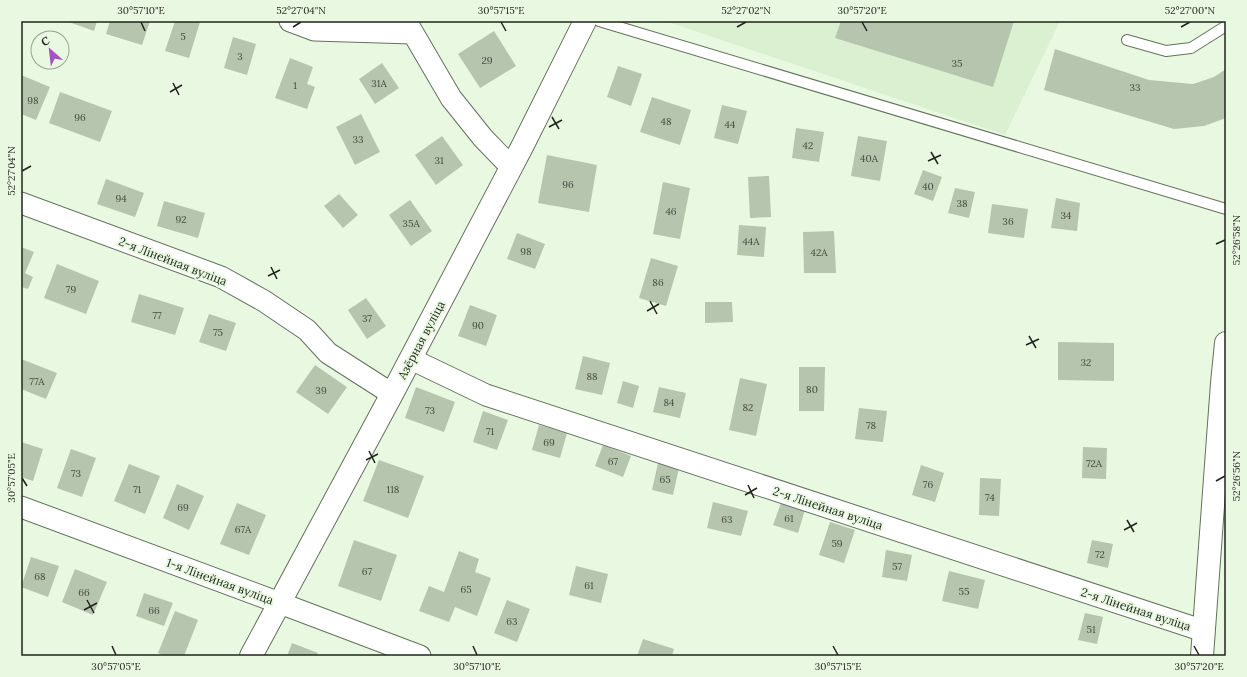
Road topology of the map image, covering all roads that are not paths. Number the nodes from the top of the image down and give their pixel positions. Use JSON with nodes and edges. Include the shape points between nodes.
{"nodes":[{"id":1,"x":290,"y":21,"type":"edge"},
{"id":2,"x":585,"y":21,"type":"edge"},
{"id":3,"x":599,"y":21,"type":"edge"},
{"id":4,"x":1226,"y":26,"type":"edge"},
{"id":5,"x":409,"y":27,"type":"edge"},
{"id":6,"x":1127,"y":40,"type":"dead end"},
{"id":7,"x":511,"y":167,"type":"junction"},
{"id":8,"x":21,"y":203,"type":"edge"},
{"id":9,"x":1226,"y":208,"type":"edge"},
{"id":10,"x":1226,"y":343,"type":"edge"},
{"id":11,"x":411,"y":359,"type":"junction"},
{"id":12,"x":392,"y":394,"type":"junction"},
{"id":13,"x":1222,"y":447,"type":"edge"},
{"id":14,"x":21,"y":507,"type":"edge"},
{"id":15,"x":279,"y":603,"type":"junction"},
{"id":16,"x":1204,"y":631,"type":"junction"},
{"id":17,"x":251,"y":656,"type":"edge"},
{"id":18,"x":420,"y":656,"type":"edge"},
{"id":19,"x":1202,"y":656,"type":"edge"}],
"edges":[{"from":1,"to":5,"type":"street","via":[[314,30]]},
{"from":2,"to":7,"type":"street","name":"Азёрная вуліца"},
{"from":3,"to":9,"type":"lane"},
{"from":4,"to":6,"type":"lane","via":[[1192,48],[1166,51]]},
{"from":5,"to":7,"type":"street","via":[[451,98],[483,138]]},
{"from":7,"to":11,"type":"street","name":"Азёрная вуліца"},
{"from":8,"to":12,"type":"street","name":"2-я Лінейная вуліца","via":[[221,277],[264,301],[307,330],[328,353]]},
{"from":10,"to":13,"type":"street","via":[[1222,383]]},
{"from":11,"to":12,"type":"street","name":"Азёрная вуліца"},
{"from":11,"to":16,"type":"street","name":"2-я Лінейная вуліца","via":[[486,395]]},
{"from":12,"to":15,"type":"street","name":"Азёрная вуліца"},
{"from":13,"to":16,"type":"street"},
{"from":14,"to":15,"type":"street","name":"1-я Лінейная вуліца"},
{"from":15,"to":17,"type":"street","name":"Азёрная вуліца"},
{"from":15,"to":18,"type":"street","name":"1-я Лінейная вуліца"},
{"from":16,"to":19,"type":"street"}]}
